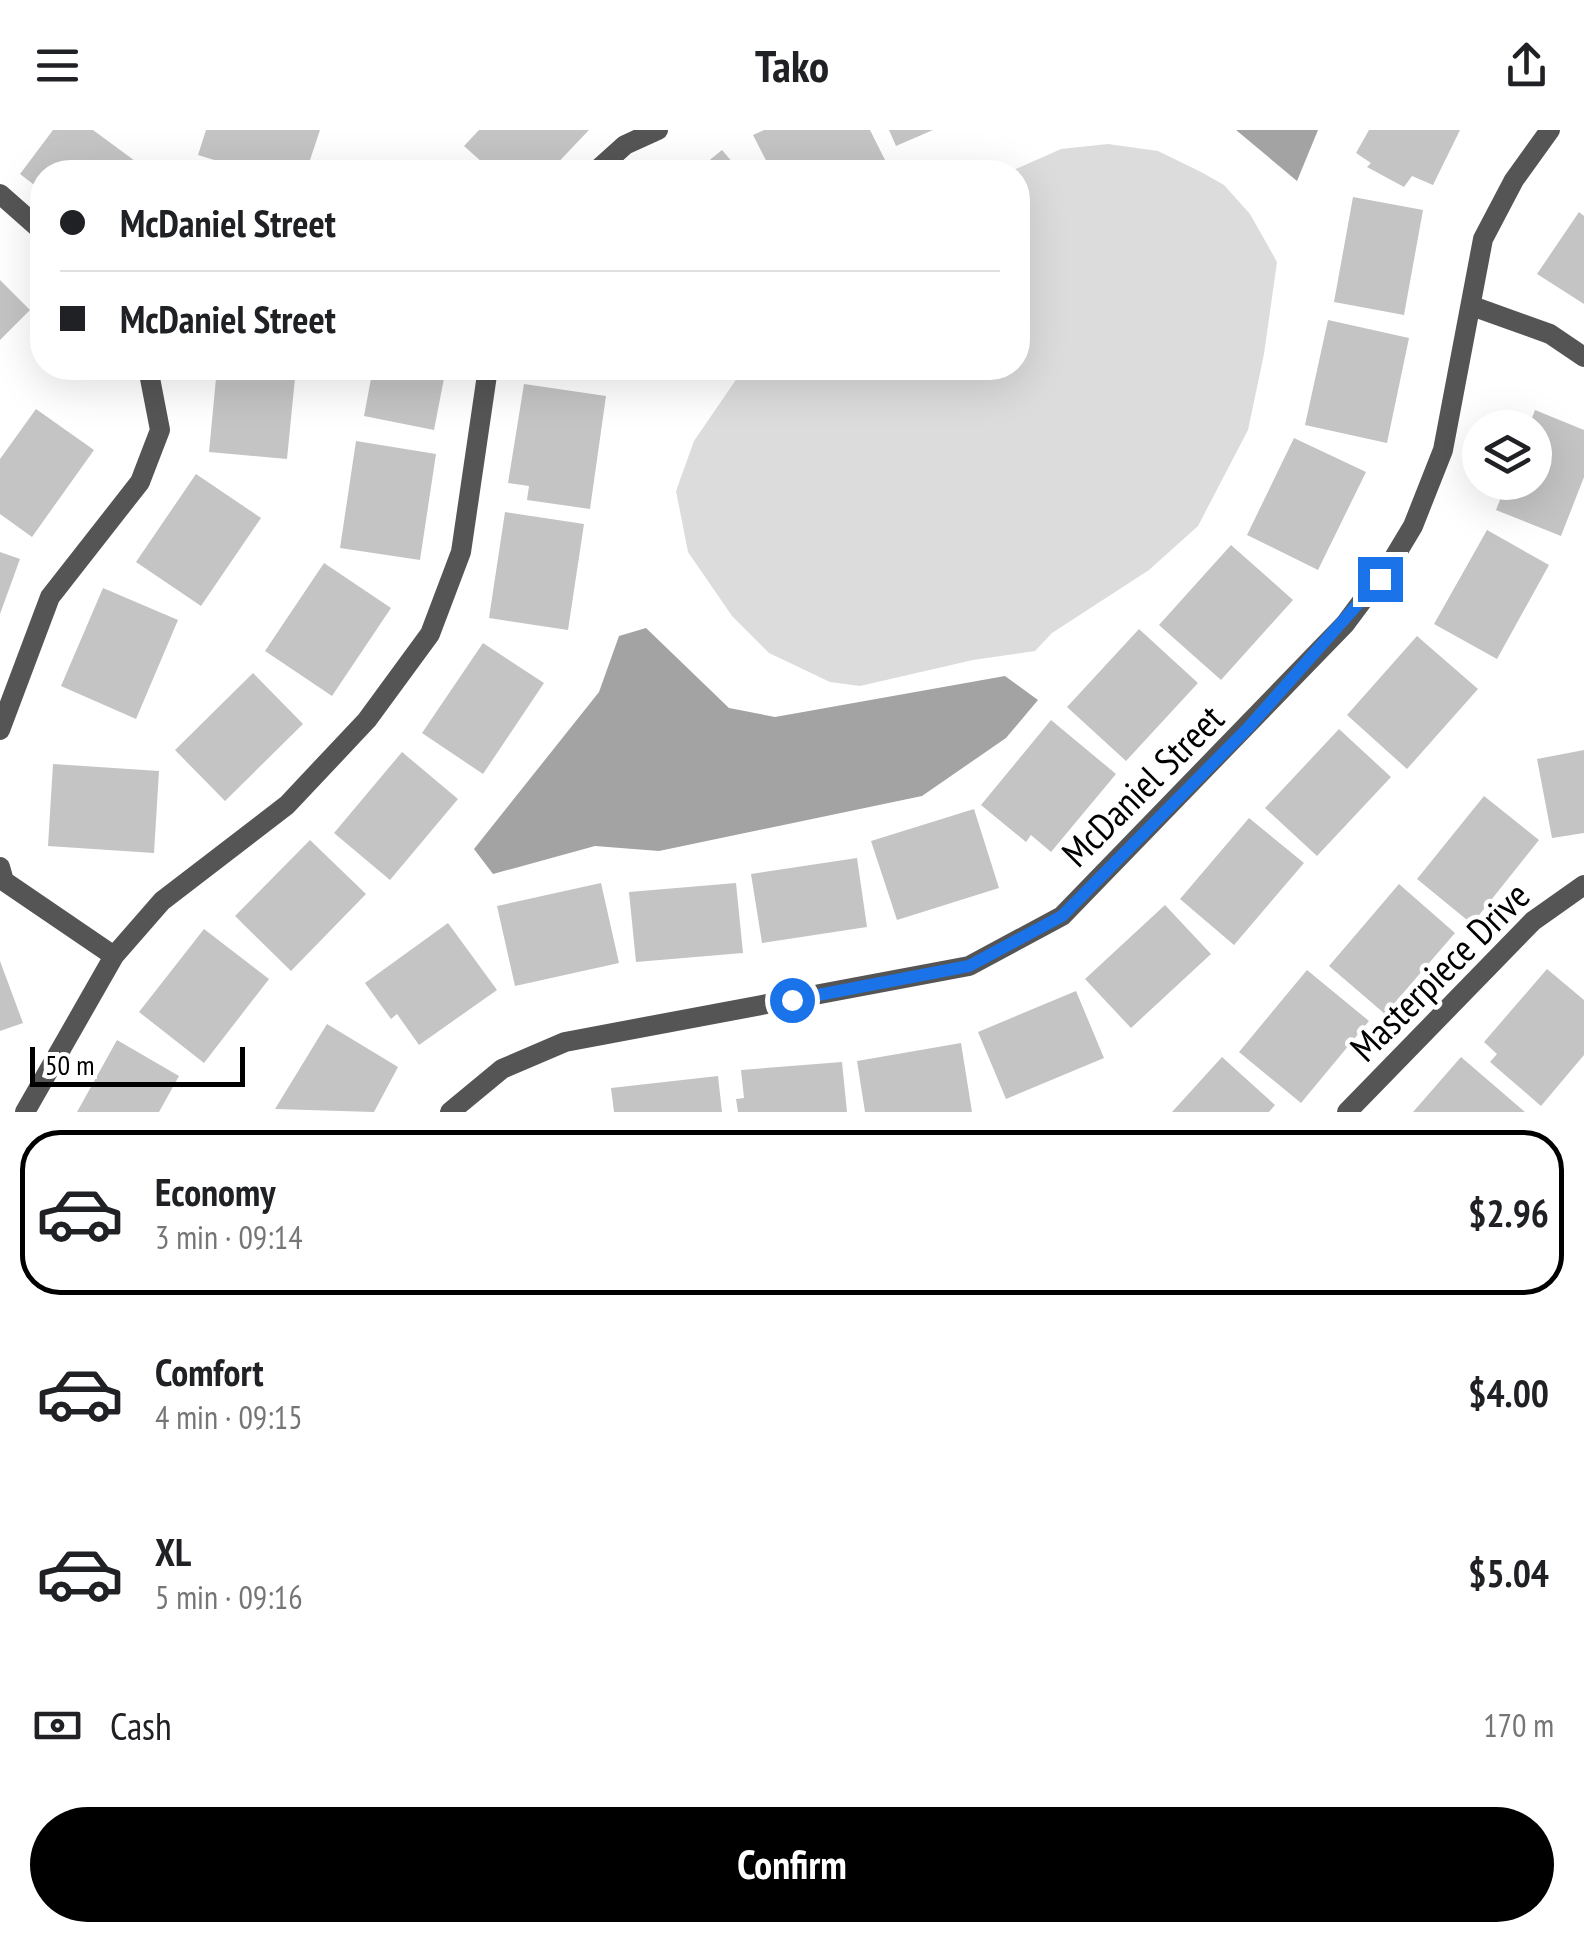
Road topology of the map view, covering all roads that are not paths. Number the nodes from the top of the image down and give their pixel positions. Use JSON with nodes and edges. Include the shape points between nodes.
{"nodes":[{"id":1,"x":658,"y":130,"type":"edge"},
{"id":2,"x":1550,"y":130,"type":"edge"},
{"id":3,"x":608,"y":160,"type":"edge"},
{"id":4,"x":0,"y":194,"type":"edge"},
{"id":5,"x":30,"y":220,"type":"edge"},
{"id":6,"x":1472,"y":306,"type":"junction"},
{"id":7,"x":1584,"y":357,"type":"edge"},
{"id":8,"x":150,"y":380,"type":"edge"},
{"id":9,"x":486,"y":380,"type":"edge"},
{"id":10,"x":0,"y":730,"type":"edge"},
{"id":11,"x":0,"y":867,"type":"edge"},
{"id":12,"x":1584,"y":885,"type":"edge"},
{"id":13,"x":114,"y":956,"type":"junction"},
{"id":14,"x":24,"y":1112,"type":"edge"},
{"id":15,"x":450,"y":1112,"type":"edge"},
{"id":16,"x":1348,"y":1112,"type":"edge"}],
"edges":[{"from":1,"to":3,"type":"street"},
{"from":2,"to":6,"type":"street","name":"McDaniel Street","via":[[1494,211]]},
{"from":4,"to":5,"type":"street"},
{"from":6,"to":7,"type":"street","via":[[1550,334]]},
{"from":6,"to":15,"type":"street","name":"McDaniel Street","via":[[1443,450],[1392,561],[1345,624],[1062,916],[969,966],[566,1042],[502,1069]]},
{"from":8,"to":10,"type":"street","via":[[160,430],[140,482],[50,597]]},
{"from":9,"to":13,"type":"street","via":[[462,552],[430,634],[368,720],[286,805],[162,902]]},
{"from":11,"to":13,"type":"street","via":[[4,881]]},
{"from":12,"to":16,"type":"street","name":"Masterpiece Drive","via":[[1533,921]]},
{"from":13,"to":14,"type":"street"}]}
